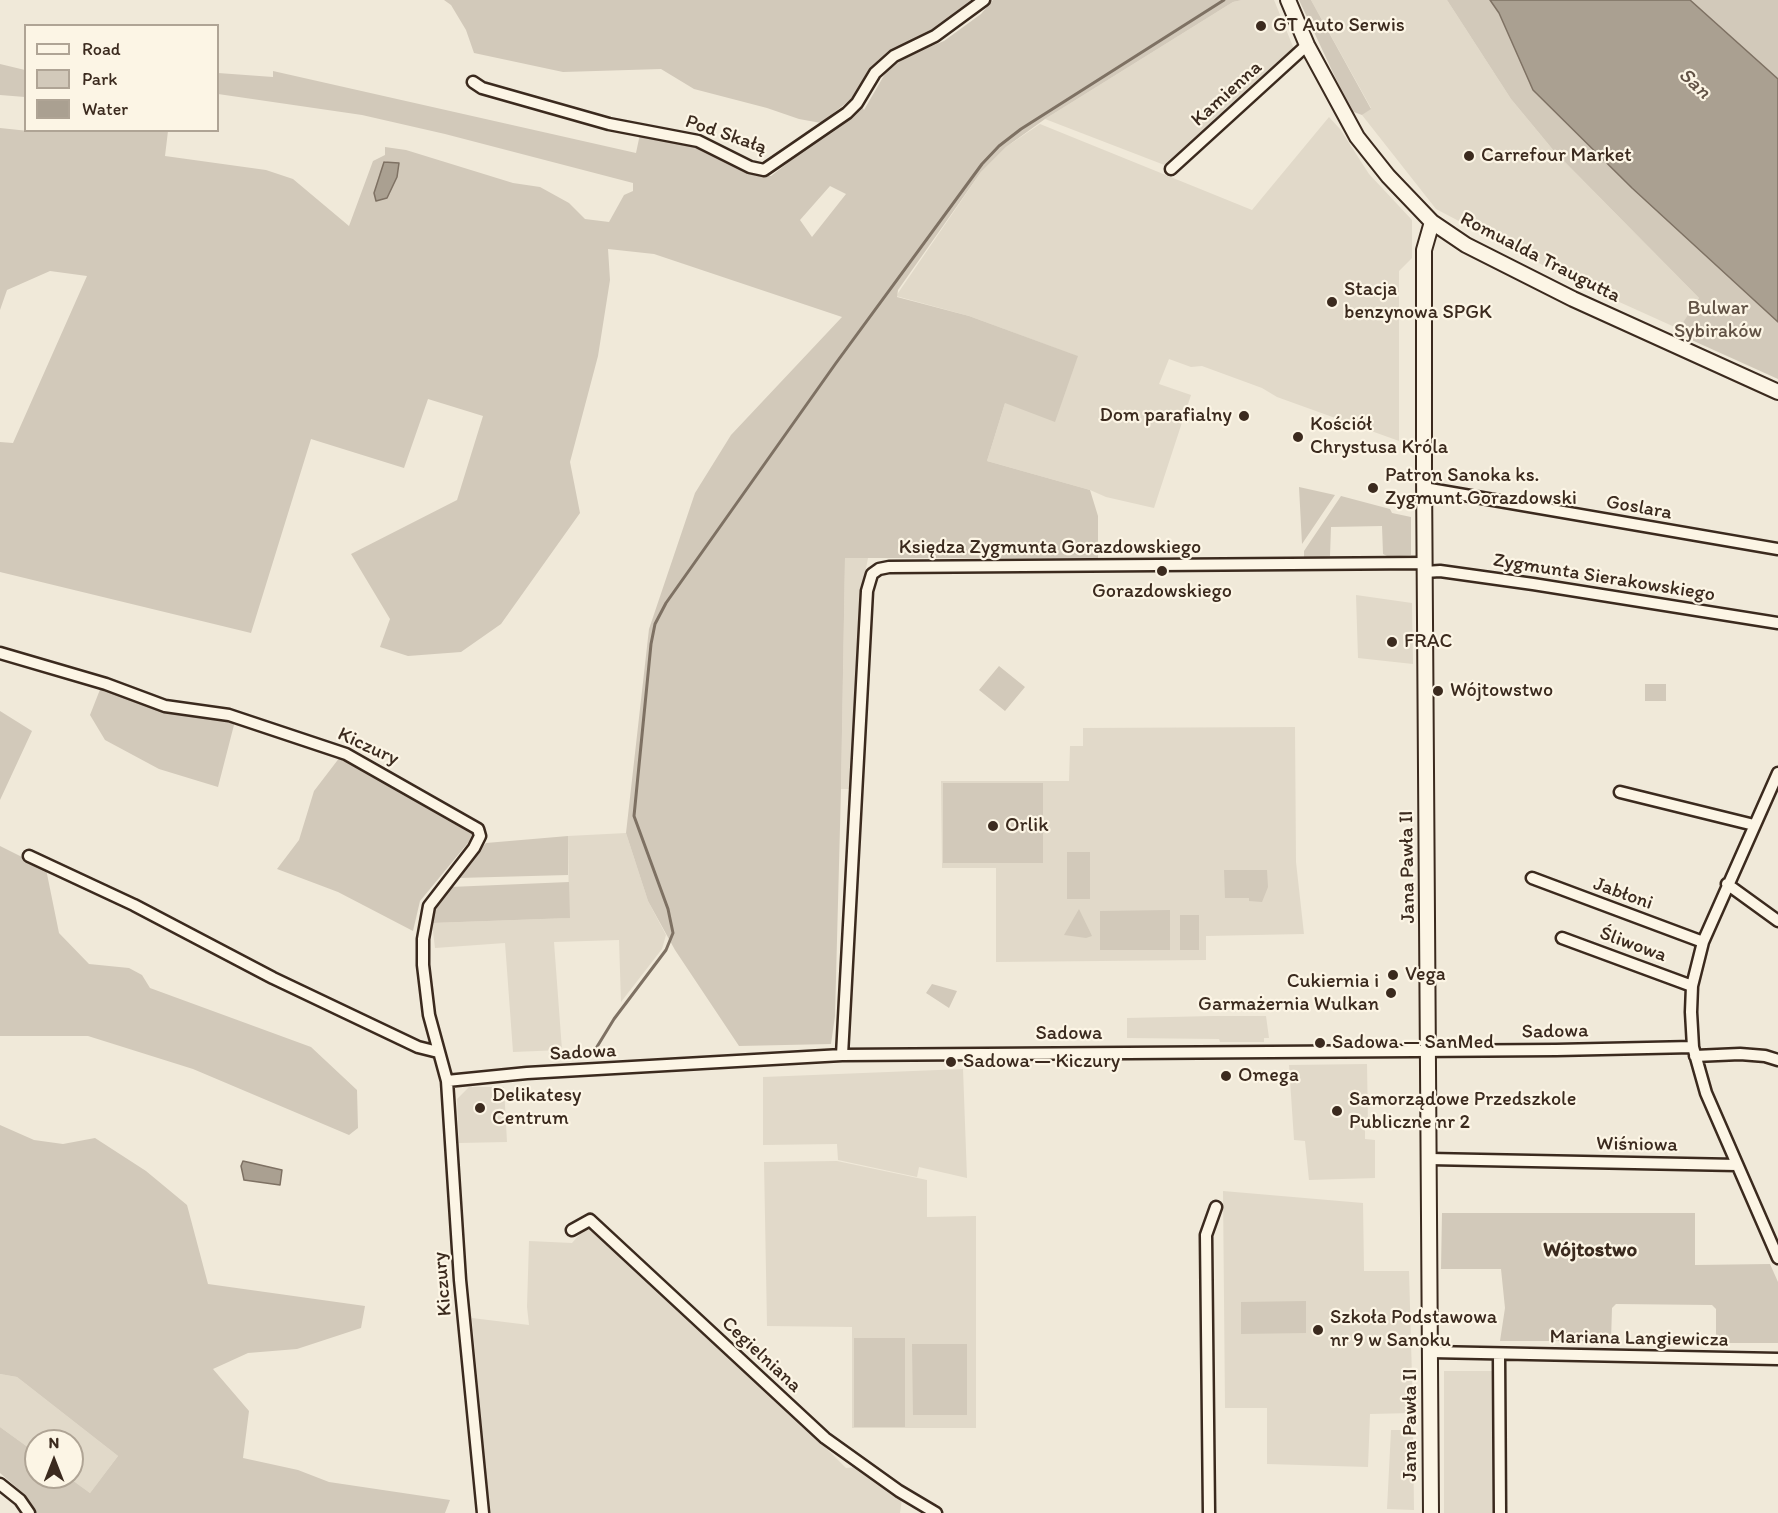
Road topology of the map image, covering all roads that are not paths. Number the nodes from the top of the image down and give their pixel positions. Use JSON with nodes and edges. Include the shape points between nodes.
{"nodes":[{"id":1,"x":984,"y":0,"type":"edge"},
{"id":2,"x":1288,"y":0,"type":"edge"},
{"id":3,"x":1307,"y":45,"type":"junction"},
{"id":4,"x":473,"y":82,"type":"dead end"},
{"id":5,"x":1171,"y":169,"type":"dead end"},
{"id":6,"x":1432,"y":222,"type":"junction"},
{"id":7,"x":1778,"y":392,"type":"edge"},
{"id":8,"x":1424,"y":488,"type":"junction"},
{"id":9,"x":1778,"y":549,"type":"edge"},
{"id":10,"x":1424,"y":567,"type":"junction"},
{"id":11,"x":1778,"y":623,"type":"edge"},
{"id":12,"x":0,"y":653,"type":"edge"},
{"id":13,"x":1778,"y":774,"type":"edge"},
{"id":14,"x":1620,"y":792,"type":"dead end"},
{"id":15,"x":1754,"y":825,"type":"junction"},
{"id":16,"x":29,"y":856,"type":"dead end"},
{"id":17,"x":1532,"y":878,"type":"dead end"},
{"id":18,"x":1727,"y":884,"type":"junction"},
{"id":19,"x":1778,"y":921,"type":"edge"},
{"id":20,"x":1562,"y":938,"type":"dead end"},
{"id":21,"x":1703,"y":942,"type":"junction"},
{"id":22,"x":1692,"y":986,"type":"junction"},
{"id":23,"x":1429,"y":1050,"type":"junction"},
{"id":24,"x":438,"y":1052,"type":"junction"},
{"id":25,"x":1694,"y":1052,"type":"junction"},
{"id":26,"x":842,"y":1055,"type":"junction"},
{"id":27,"x":1778,"y":1060,"type":"edge"},
{"id":28,"x":447,"y":1081,"type":"junction"},
{"id":29,"x":1429,"y":1159,"type":"junction"},
{"id":30,"x":1737,"y":1165,"type":"junction"},
{"id":31,"x":1216,"y":1206,"type":"dead end"},
{"id":32,"x":572,"y":1230,"type":"dead end"},
{"id":33,"x":1778,"y":1258,"type":"edge"},
{"id":34,"x":1431,"y":1352,"type":"junction"},
{"id":35,"x":1499,"y":1354,"type":"junction"},
{"id":36,"x":1778,"y":1359,"type":"edge"},
{"id":37,"x":0,"y":1484,"type":"edge"},
{"id":38,"x":29,"y":1513,"type":"edge"},
{"id":39,"x":483,"y":1513,"type":"edge"},
{"id":40,"x":936,"y":1513,"type":"edge"},
{"id":41,"x":1209,"y":1513,"type":"edge"},
{"id":42,"x":1431,"y":1513,"type":"edge"},
{"id":43,"x":1500,"y":1513,"type":"edge"}],
"edges":[{"from":1,"to":4,"type":"street","name":"Pod Skałą","via":[[935,36],[894,56],[875,73],[857,103],[764,170],[698,141],[609,124],[482,88]]},
{"from":2,"to":3,"type":"street","name":"Romualda Traugutta"},
{"from":3,"to":5,"type":"street","name":"Kamienna"},
{"from":3,"to":6,"type":"street","name":"Romualda Traugutta","via":[[1358,137]]},
{"from":6,"to":7,"type":"street","name":"Romualda Traugutta","via":[[1466,245],[1563,294]]},
{"from":6,"to":8,"type":"street","name":"Jana Pawła II","via":[[1424,250]]},
{"from":8,"to":9,"type":"street","name":"Goslara"},
{"from":8,"to":10,"type":"street","name":"Jana Pawła II"},
{"from":10,"to":11,"type":"street","name":"Zygmunta Sierakowskiego"},
{"from":10,"to":23,"type":"street","name":"Jana Pawła II"},
{"from":10,"to":26,"type":"street","name":"Księdza Zygmunta Gorazdowskiego","via":[[879,568],[872,574],[867,591]]},
{"from":12,"to":24,"type":"street","name":"Kiczury","via":[[165,706],[229,715],[346,754],[474,825],[480,836],[477,842],[434,897],[426,916],[423,965]]},
{"from":13,"to":15,"type":"street"},
{"from":14,"to":15,"type":"street"},
{"from":15,"to":18,"type":"street"},
{"from":16,"to":24,"type":"street","via":[[134,905],[283,983],[418,1047]]},
{"from":17,"to":21,"type":"street","name":"Jabłoni"},
{"from":18,"to":19,"type":"street"},
{"from":18,"to":21,"type":"street"},
{"from":20,"to":22,"type":"street","name":"Śliwowa"},
{"from":21,"to":22,"type":"street"},
{"from":22,"to":25,"type":"street"},
{"from":23,"to":25,"type":"street","name":"Sadowa"},
{"from":23,"to":26,"type":"street","name":"Sadowa"},
{"from":23,"to":29,"type":"street","name":"Jana Pawła II"},
{"from":24,"to":28,"type":"street","name":"Kiczury"},
{"from":25,"to":27,"type":"street","name":"Sadowa"},
{"from":25,"to":30,"type":"street","via":[[1716,1119]]},
{"from":26,"to":28,"type":"street","name":"Sadowa"},
{"from":28,"to":39,"type":"street","name":"Kiczury","via":[[460,1280]]},
{"from":29,"to":30,"type":"street","name":"Wiśniowa"},
{"from":29,"to":34,"type":"street","name":"Jana Pawła II"},
{"from":30,"to":33,"type":"street"},
{"from":31,"to":41,"type":"street","via":[[1206,1235]]},
{"from":32,"to":40,"type":"street","name":"Cegielniana","via":[[590,1220],[825,1438]]},
{"from":34,"to":35,"type":"street","name":"Mariana Langiewicza"},
{"from":34,"to":42,"type":"street","name":"Jana Pawła II"},
{"from":35,"to":36,"type":"street","name":"Mariana Langiewicza"},
{"from":35,"to":43,"type":"street"},
{"from":37,"to":38,"type":"street"}]}
